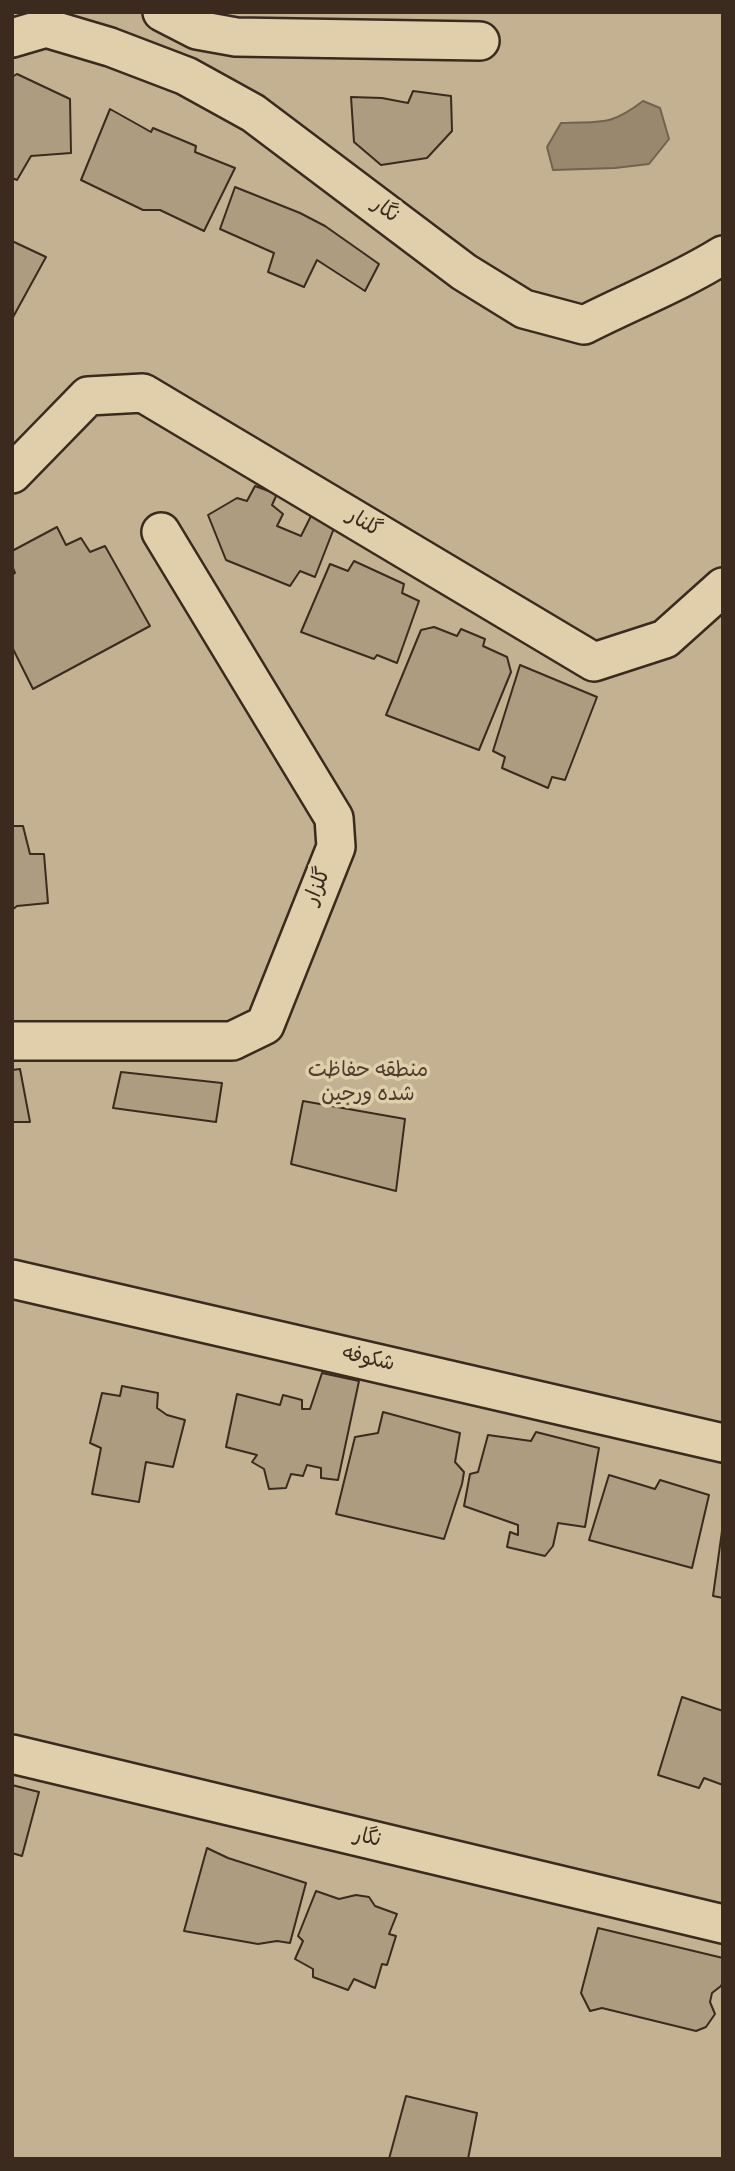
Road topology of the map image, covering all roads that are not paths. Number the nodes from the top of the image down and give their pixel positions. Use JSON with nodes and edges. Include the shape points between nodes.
{"nodes":[{"id":1,"x":162,"y":12,"type":"edge"},
{"id":2,"x":38,"y":23,"type":"edge"},
{"id":3,"x":480,"y":41,"type":"dead end"},
{"id":4,"x":723,"y":255,"type":"edge"},
{"id":5,"x":12,"y":474,"type":"edge"},
{"id":6,"x":161,"y":532,"type":"dead end"},
{"id":7,"x":723,"y":587,"type":"edge"},
{"id":8,"x":12,"y":1041,"type":"edge"},
{"id":9,"x":12,"y":1279,"type":"edge"},
{"id":10,"x":723,"y":1443,"type":"edge"},
{"id":11,"x":12,"y":1754,"type":"edge"},
{"id":12,"x":723,"y":1924,"type":"edge"}],
"edges":[{"from":1,"to":3,"type":"street","via":[[197,30],[236,37]]},
{"from":2,"to":4,"type":"street","name":"نگار","via":[[186,76],[253,113],[464,272],[524,309],[584,325]]},
{"from":5,"to":7,"type":"street","name":"گلنار","via":[[88,396],[143,393],[594,662],[665,639]]},
{"from":6,"to":8,"type":"street","name":"گلزار","via":[[334,818],[336,847],[265,1025],[232,1041]]},
{"from":9,"to":10,"type":"street","name":"شکوفه"},
{"from":11,"to":12,"type":"street","name":"نگار"}]}
